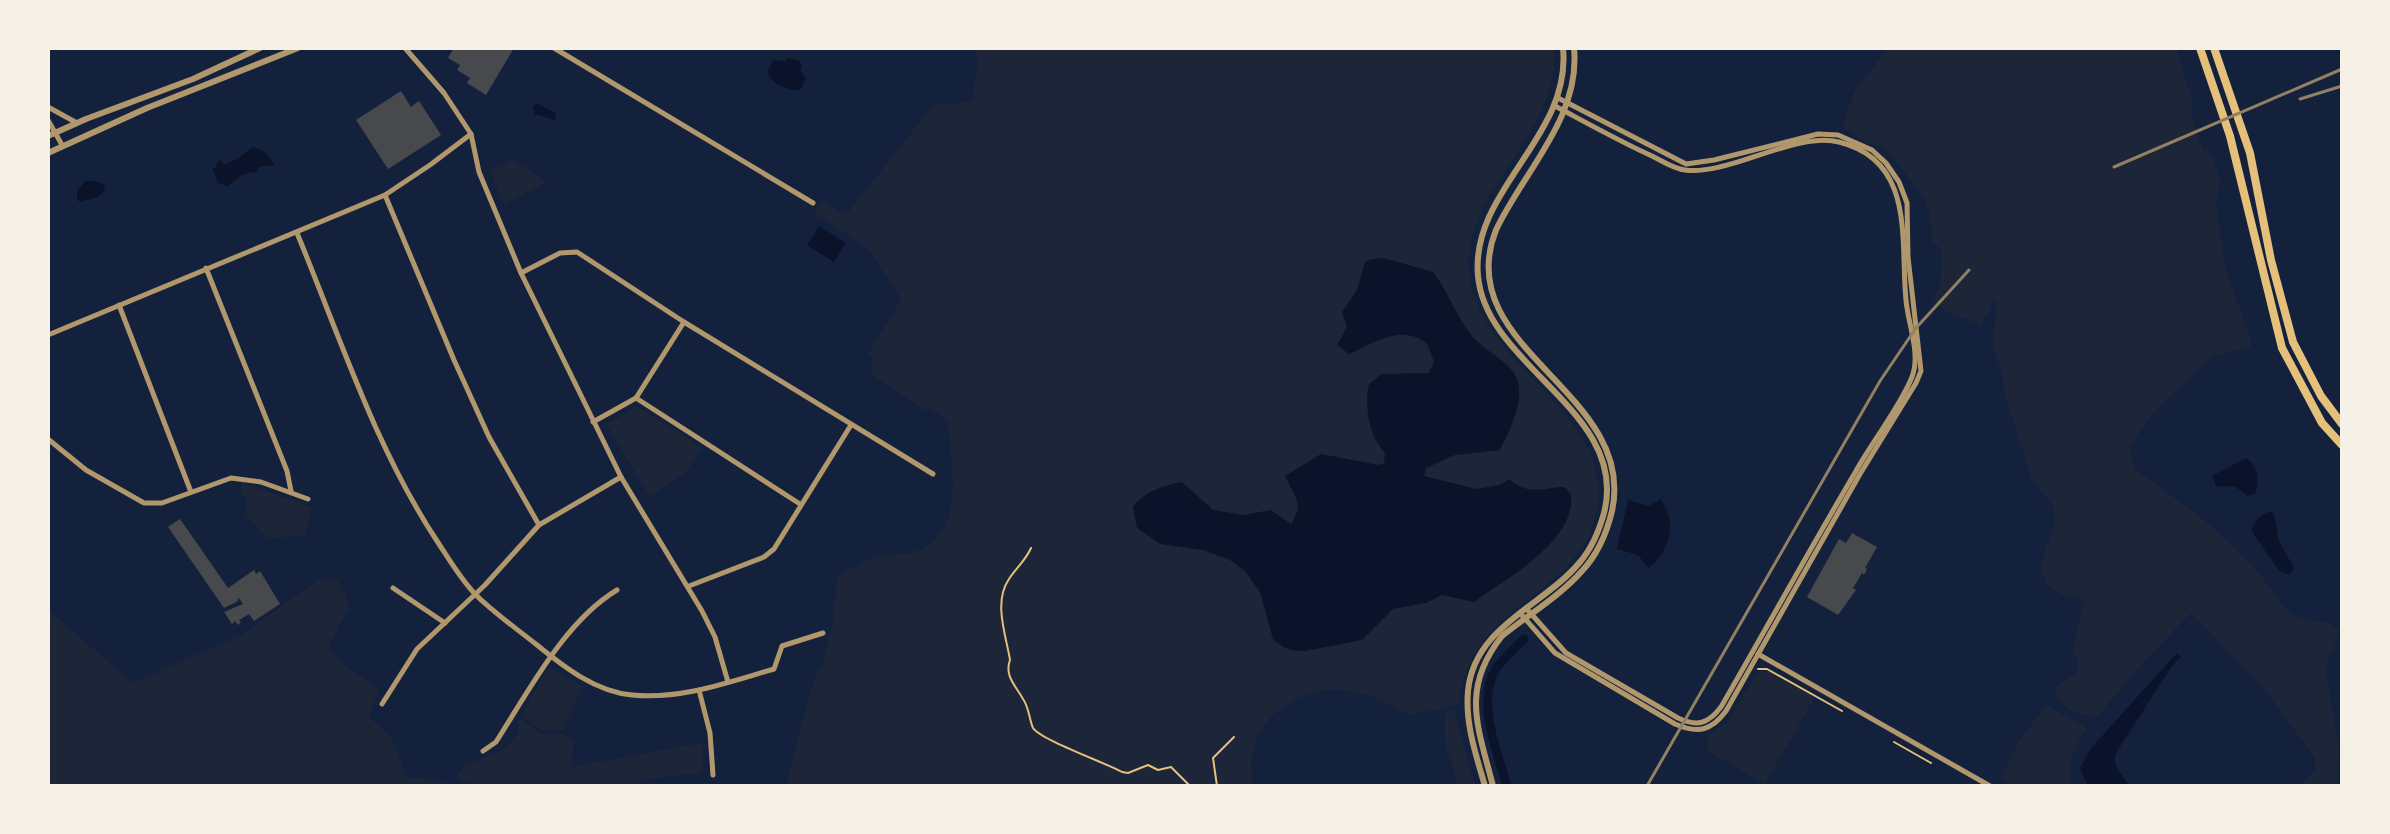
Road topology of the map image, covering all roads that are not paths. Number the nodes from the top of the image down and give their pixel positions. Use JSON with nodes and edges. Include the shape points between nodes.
{"nodes":[{"id":1,"x":260,"y":48,"type":"edge"},
{"id":2,"x":298,"y":48,"type":"edge"},
{"id":3,"x":405,"y":48,"type":"edge"},
{"id":4,"x":554,"y":48,"type":"edge"},
{"id":5,"x":1563,"y":48,"type":"edge"},
{"id":6,"x":1574,"y":48,"type":"edge"},
{"id":7,"x":2200,"y":48,"type":"edge"},
{"id":8,"x":2214,"y":48,"type":"edge"},
{"id":9,"x":1556,"y":102,"type":"junction"},
{"id":10,"x":48,"y":107,"type":"edge"},
{"id":11,"x":1566,"y":107,"type":"junction"},
{"id":12,"x":48,"y":120,"type":"edge"},
{"id":13,"x":77,"y":123,"type":"junction"},
{"id":14,"x":51,"y":134,"type":"edge"},
{"id":15,"x":471,"y":134,"type":"junction"},
{"id":16,"x":62,"y":145,"type":"junction"},
{"id":17,"x":48,"y":153,"type":"edge"},
{"id":18,"x":385,"y":195,"type":"junction"},
{"id":19,"x":813,"y":203,"type":"dead end"},
{"id":20,"x":297,"y":233,"type":"junction"},
{"id":21,"x":206,"y":268,"type":"junction"},
{"id":22,"x":521,"y":273,"type":"junction"},
{"id":23,"x":119,"y":305,"type":"junction"},
{"id":24,"x":684,"y":322,"type":"junction"},
{"id":25,"x":48,"y":335,"type":"edge"},
{"id":26,"x":636,"y":398,"type":"junction"},
{"id":27,"x":593,"y":422,"type":"junction"},
{"id":28,"x":2342,"y":424,"type":"edge"},
{"id":29,"x":851,"y":425,"type":"junction"},
{"id":30,"x":48,"y":439,"type":"edge"},
{"id":31,"x":2342,"y":445,"type":"edge"},
{"id":32,"x":933,"y":474,"type":"dead end"},
{"id":33,"x":621,"y":477,"type":"junction"},
{"id":34,"x":291,"y":491,"type":"junction"},
{"id":35,"x":191,"y":492,"type":"junction"},
{"id":36,"x":308,"y":499,"type":"dead end"},
{"id":37,"x":800,"y":504,"type":"junction"},
{"id":38,"x":539,"y":525,"type":"junction"},
{"id":39,"x":689,"y":586,"type":"junction"},
{"id":40,"x":393,"y":588,"type":"dead end"},
{"id":41,"x":617,"y":590,"type":"dead end"},
{"id":42,"x":475,"y":594,"type":"junction"},
{"id":43,"x":1525,"y":613,"type":"junction"},
{"id":44,"x":445,"y":623,"type":"junction"},
{"id":45,"x":823,"y":633,"type":"dead end"},
{"id":46,"x":1756,"y":653,"type":"junction"},
{"id":47,"x":550,"y":656,"type":"junction"},
{"id":48,"x":728,"y":682,"type":"junction"},
{"id":49,"x":699,"y":690,"type":"junction"},
{"id":50,"x":382,"y":704,"type":"dead end"},
{"id":51,"x":483,"y":751,"type":"dead end"},
{"id":52,"x":713,"y":775,"type":"dead end"},
{"id":53,"x":1485,"y":786,"type":"edge"},
{"id":54,"x":1493,"y":786,"type":"edge"},
{"id":55,"x":1990,"y":786,"type":"edge"}],
"edges":[{"from":1,"to":13,"type":"street"},
{"from":2,"to":16,"type":"street"},
{"from":3,"to":15,"type":"street"},
{"from":4,"to":19,"type":"street"},
{"from":5,"to":9,"type":"street"},
{"from":6,"to":11,"type":"street"},
{"from":7,"to":31,"type":"main road","via":[[2230,136],[2282,348],[2322,423]]},
{"from":8,"to":28,"type":"main road","via":[[2250,153],[2293,342]]},
{"from":9,"to":11,"type":"street"},
{"from":9,"to":43,"type":"street","via":[[1487,221],[1478,274],[1495,324],[1589,433],[1603,468],[1605,503],[1586,554]]},
{"from":10,"to":13,"type":"street"},
{"from":11,"to":43,"type":"street","via":[[1496,230],[1488,275],[1503,319],[1599,434],[1610,462],[1614,501],[1592,559],[1574,579]]},
{"from":11,"to":46,"type":"street","via":[[1686,164],[1818,134],[1838,135],[1872,150],[1886,163],[1907,203],[1921,371]]},
{"from":12,"to":14,"type":"street"},
{"from":13,"to":14,"type":"street"},
{"from":14,"to":16,"type":"street"},
{"from":15,"to":18,"type":"street"},
{"from":15,"to":22,"type":"street","via":[[479,172]]},
{"from":16,"to":17,"type":"street"},
{"from":18,"to":20,"type":"street"},
{"from":18,"to":38,"type":"street","via":[[489,437]]},
{"from":20,"to":21,"type":"street"},
{"from":20,"to":42,"type":"street","via":[[378,432],[417,510]]},
{"from":21,"to":23,"type":"street"},
{"from":21,"to":34,"type":"street"},
{"from":22,"to":24,"type":"street","via":[[560,253],[577,252]]},
{"from":22,"to":27,"type":"street"},
{"from":23,"to":25,"type":"street"},
{"from":23,"to":35,"type":"street"},
{"from":24,"to":26,"type":"street"},
{"from":24,"to":29,"type":"street"},
{"from":26,"to":27,"type":"street"},
{"from":26,"to":37,"type":"street"},
{"from":27,"to":33,"type":"street"},
{"from":29,"to":32,"type":"street"},
{"from":29,"to":37,"type":"street"},
{"from":30,"to":35,"type":"street","via":[[86,470],[136,499],[153,504]]},
{"from":33,"to":38,"type":"street"},
{"from":33,"to":39,"type":"street"},
{"from":34,"to":35,"type":"street","via":[[231,478]]},
{"from":34,"to":36,"type":"street"},
{"from":37,"to":39,"type":"street","via":[[782,539],[764,557]]},
{"from":38,"to":42,"type":"street"},
{"from":39,"to":48,"type":"street","via":[[715,637]]},
{"from":40,"to":44,"type":"street"},
{"from":41,"to":47,"type":"street"},
{"from":42,"to":44,"type":"street"},
{"from":42,"to":47,"type":"street"},
{"from":43,"to":46,"type":"street","via":[[1566,653],[1697,724],[1714,716]]},
{"from":43,"to":53,"type":"street","via":[[1495,633],[1472,671],[1469,725]]},
{"from":43,"to":54,"type":"street","via":[[1492,649],[1476,686],[1475,718]]},
{"from":44,"to":50,"type":"street","via":[[417,649]]},
{"from":45,"to":48,"type":"street","via":[[780,647],[774,669]]},
{"from":46,"to":55,"type":"street"},
{"from":47,"to":49,"type":"street","via":[[591,682],[630,695]]},
{"from":47,"to":51,"type":"street","via":[[496,742]]},
{"from":48,"to":49,"type":"street"},
{"from":49,"to":52,"type":"street"}]}
